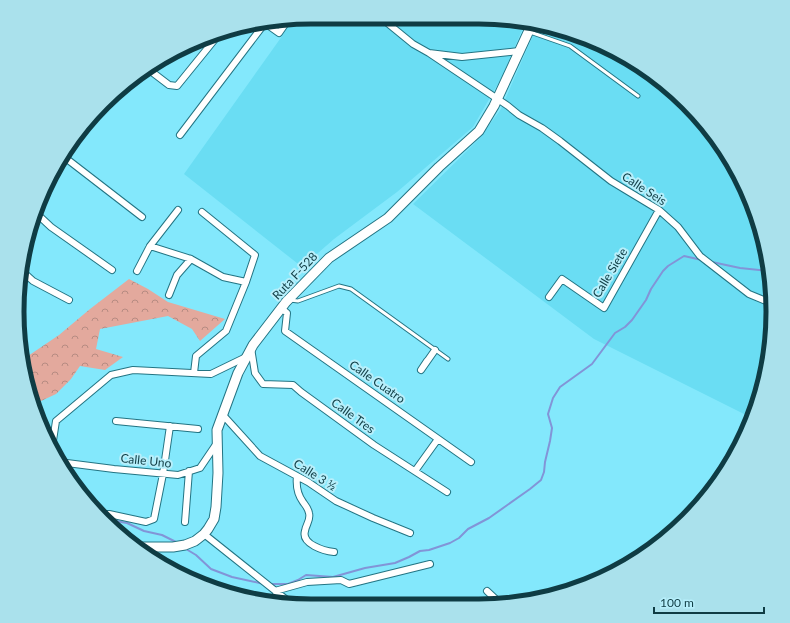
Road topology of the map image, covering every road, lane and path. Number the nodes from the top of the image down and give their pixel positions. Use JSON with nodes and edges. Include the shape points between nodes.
{"nodes":[{"id":1,"x":389,"y":24,"type":"edge"},
{"id":2,"x":284,"y":25,"type":"edge"},
{"id":3,"x":270,"y":27,"type":"edge"},
{"id":4,"x":530,"y":28,"type":"edge"},
{"id":5,"x":261,"y":29,"type":"edge"},
{"id":6,"x":534,"y":30,"type":"edge"},
{"id":7,"x":213,"y":41,"type":"edge"},
{"id":8,"x":519,"y":51,"type":"junction"},
{"id":9,"x":429,"y":53,"type":"junction"},
{"id":10,"x":152,"y":72,"type":"edge"},
{"id":11,"x":638,"y":96,"type":"dead end"},
{"id":12,"x":498,"y":99,"type":"junction"},
{"id":13,"x":180,"y":135,"type":"dead end"},
{"id":14,"x":68,"y":160,"type":"edge"},
{"id":15,"x":178,"y":210,"type":"dead end"},
{"id":16,"x":659,"y":210,"type":"junction"},
{"id":17,"x":202,"y":212,"type":"dead end"},
{"id":18,"x":40,"y":217,"type":"edge"},
{"id":19,"x":142,"y":217,"type":"dead end"},
{"id":20,"x":150,"y":246,"type":"junction"},
{"id":21,"x":191,"y":259,"type":"junction"},
{"id":22,"x":112,"y":270,"type":"dead end"},
{"id":23,"x":137,"y":271,"type":"dead end"},
{"id":24,"x":26,"y":274,"type":"edge"},
{"id":25,"x":246,"y":282,"type":"junction"},
{"id":26,"x":169,"y":295,"type":"dead end"},
{"id":27,"x":549,"y":297,"type":"dead end"},
{"id":28,"x":69,"y":300,"type":"dead end"},
{"id":29,"x":288,"y":300,"type":"junction"},
{"id":30,"x":765,"y":300,"type":"edge"},
{"id":31,"x":284,"y":310,"type":"junction"},
{"id":32,"x":435,"y":350,"type":"junction"},
{"id":33,"x":448,"y":359,"type":"dead end"},
{"id":34,"x":249,"y":360,"type":"junction"},
{"id":35,"x":427,"y":361,"type":"dead end"},
{"id":36,"x":194,"y":373,"type":"junction"},
{"id":37,"x":222,"y":414,"type":"junction"},
{"id":38,"x":116,"y":421,"type":"dead end"},
{"id":39,"x":170,"y":426,"type":"junction"},
{"id":40,"x":198,"y":429,"type":"dead end"},
{"id":41,"x":54,"y":438,"type":"edge"},
{"id":42,"x":438,"y":439,"type":"junction"},
{"id":43,"x":217,"y":443,"type":"junction"},
{"id":44,"x":471,"y":462,"type":"dead end"},
{"id":45,"x":68,"y":463,"type":"edge"},
{"id":46,"x":189,"y":472,"type":"junction"},
{"id":47,"x":415,"y":472,"type":"junction"},
{"id":48,"x":163,"y":474,"type":"junction"},
{"id":49,"x":297,"y":476,"type":"junction"},
{"id":50,"x":447,"y":492,"type":"dead end"},
{"id":51,"x":109,"y":514,"type":"edge"},
{"id":52,"x":185,"y":522,"type":"dead end"},
{"id":53,"x":410,"y":533,"type":"dead end"},
{"id":54,"x":204,"y":534,"type":"junction"},
{"id":55,"x":146,"y":547,"type":"edge"},
{"id":56,"x":334,"y":552,"type":"dead end"},
{"id":57,"x":430,"y":564,"type":"dead end"},
{"id":58,"x":275,"y":591,"type":"junction"},
{"id":59,"x":487,"y":591,"type":"dead end"},
{"id":60,"x":283,"y":597,"type":"edge"},
{"id":61,"x":495,"y":598,"type":"edge"}],
"edges":[{"from":1,"to":9,"type":"street","name":"Calle Seis","via":[[413,44]]},
{"from":2,"to":3,"type":"street","via":[[279,34]]},
{"from":4,"to":8,"type":"main road","name":"Ruta F-528"},
{"from":5,"to":13,"type":"street"},
{"from":6,"to":11,"type":"lane","via":[[570,46]]},
{"from":7,"to":10,"type":"street","via":[[176,86],[169,85]]},
{"from":8,"to":9,"type":"street","via":[[462,57]]},
{"from":8,"to":12,"type":"main road","name":"Ruta F-528"},
{"from":9,"to":12,"type":"street","name":"Calle Seis"},
{"from":12,"to":16,"type":"street","name":"Calle Seis","via":[[542,128],[612,181]]},
{"from":12,"to":29,"type":"main road","name":"Ruta F-528","via":[[479,131],[403,204],[388,218],[329,258]]},
{"from":14,"to":19,"type":"street"},
{"from":15,"to":20,"type":"street"},
{"from":16,"to":27,"type":"street","name":"Calle Siete","via":[[604,308],[562,279]]},
{"from":16,"to":30,"type":"street","name":"Calle Seis","via":[[678,227],[700,256],[749,294]]},
{"from":17,"to":25,"type":"street","via":[[255,255]]},
{"from":18,"to":22,"type":"street","via":[[50,227]]},
{"from":20,"to":21,"type":"street"},
{"from":20,"to":23,"type":"street"},
{"from":21,"to":25,"type":"street","via":[[223,277]]},
{"from":21,"to":26,"type":"street","via":[[177,275]]},
{"from":24,"to":28,"type":"street"},
{"from":25,"to":36,"type":"street","via":[[226,331],[196,356]]},
{"from":29,"to":31,"type":"main road","name":"Ruta F-528"},
{"from":29,"to":32,"type":"lane","via":[[298,301],[339,286],[351,289]]},
{"from":31,"to":34,"type":"main road","name":"Ruta F-528","via":[[251,348]]},
{"from":31,"to":42,"type":"street","name":"Calle Cuatro","via":[[285,331]]},
{"from":32,"to":33,"type":"lane"},
{"from":32,"to":35,"type":"street","via":[[421,370]]},
{"from":34,"to":36,"type":"street","via":[[210,374]]},
{"from":34,"to":37,"type":"main road","name":"Ruta F-528","via":[[238,373]]},
{"from":34,"to":47,"type":"street","name":"Calle Tres","via":[[263,384],[293,385]]},
{"from":36,"to":41,"type":"street","via":[[133,370],[111,375],[56,422]]},
{"from":37,"to":43,"type":"main road","name":"Ruta F-528","via":[[217,430]]},
{"from":37,"to":49,"type":"street","name":"Calle 3 ½","via":[[260,456]]},
{"from":38,"to":39,"type":"street"},
{"from":39,"to":40,"type":"street"},
{"from":39,"to":48,"type":"street"},
{"from":42,"to":44,"type":"street","name":"Calle Cuatro"},
{"from":42,"to":47,"type":"street"},
{"from":43,"to":46,"type":"street","name":"Calle Uno","via":[[200,468]]},
{"from":43,"to":54,"type":"main road","name":"Ruta F-528","via":[[215,513]]},
{"from":45,"to":48,"type":"street","name":"Calle Uno"},
{"from":46,"to":48,"type":"street","name":"Calle Uno","via":[[178,475]]},
{"from":46,"to":52,"type":"street"},
{"from":47,"to":50,"type":"street","name":"Calle Tres"},
{"from":48,"to":51,"type":"street","via":[[154,519],[146,522]]},
{"from":49,"to":53,"type":"street","name":"Calle 3 ½","via":[[336,501]]},
{"from":49,"to":56,"type":"street","via":[[298,492],[309,513],[305,537],[317,547]]},
{"from":54,"to":55,"type":"main road","name":"Ruta F-528","via":[[196,541],[185,545]]},
{"from":54,"to":58,"type":"street"},
{"from":57,"to":58,"type":"street","via":[[349,584],[341,580],[307,582]]},
{"from":58,"to":60,"type":"street"},
{"from":59,"to":61,"type":"street"}]}
